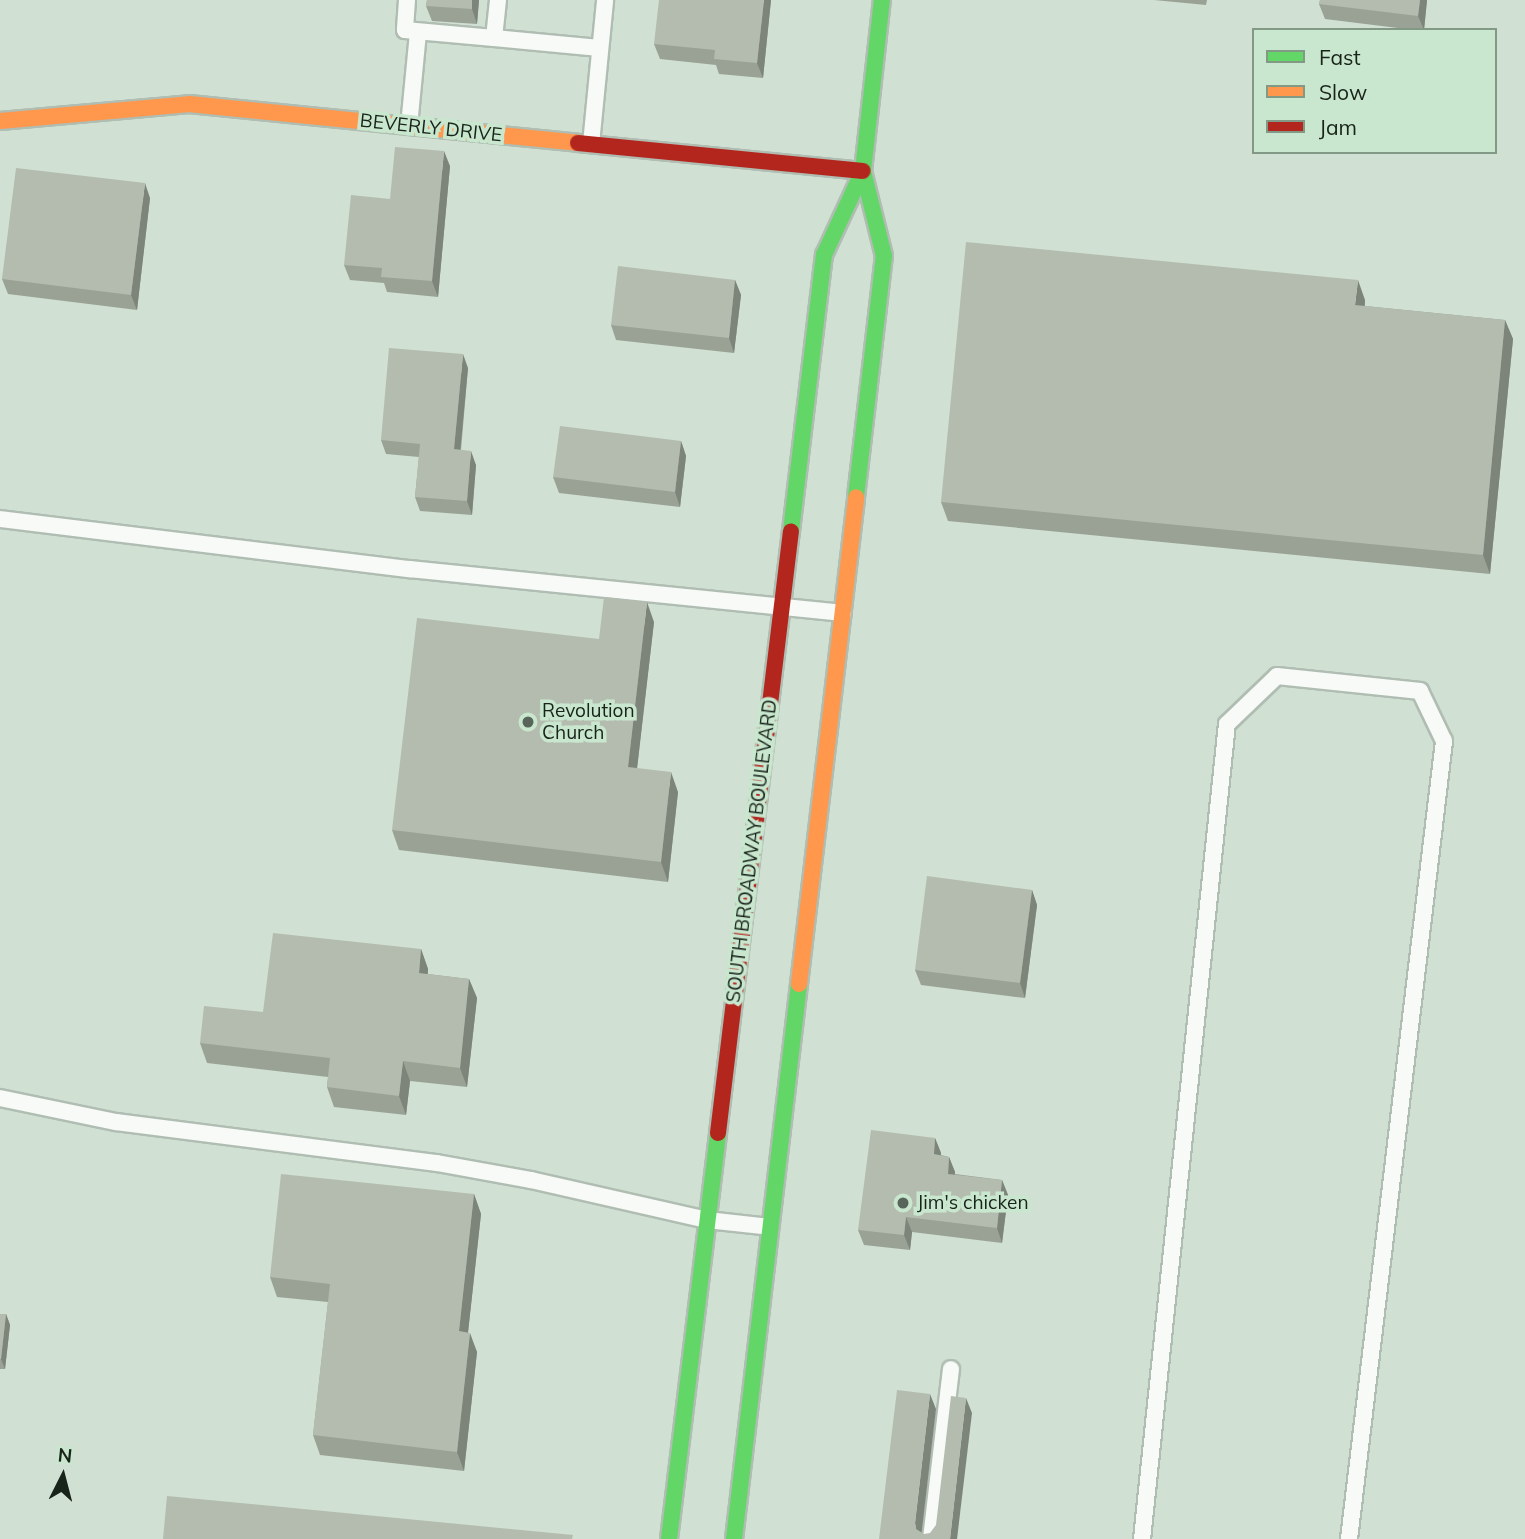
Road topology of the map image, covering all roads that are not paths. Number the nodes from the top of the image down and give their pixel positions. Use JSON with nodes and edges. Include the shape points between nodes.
{"nodes":[{"id":1,"x":407,"y":0,"type":"edge"},
{"id":2,"x":498,"y":0,"type":"edge"},
{"id":3,"x":605,"y":0,"type":"edge"},
{"id":4,"x":882,"y":0,"type":"edge"},
{"id":5,"x":418,"y":32,"type":"junction"},
{"id":6,"x":494,"y":37,"type":"junction"},
{"id":7,"x":600,"y":48,"type":"junction"},
{"id":8,"x":0,"y":121,"type":"edge"},
{"id":9,"x":409,"y":126,"type":"junction"},
{"id":10,"x":591,"y":144,"type":"junction"},
{"id":11,"x":863,"y":171,"type":"junction"},
{"id":12,"x":0,"y":519,"type":"edge"},
{"id":13,"x":782,"y":606,"type":"junction"},
{"id":14,"x":843,"y":613,"type":"junction"},
{"id":15,"x":0,"y":1098,"type":"edge"},
{"id":16,"x":707,"y":1220,"type":"junction"},
{"id":17,"x":770,"y":1227,"type":"junction"},
{"id":18,"x":951,"y":1369,"type":"dead end"},
{"id":19,"x":669,"y":1539,"type":"edge"},
{"id":20,"x":734,"y":1539,"type":"edge"},
{"id":21,"x":931,"y":1539,"type":"edge"},
{"id":22,"x":1142,"y":1539,"type":"edge"},
{"id":23,"x":1349,"y":1539,"type":"edge"}],
"edges":[{"from":1,"to":5,"type":"lane","via":[[405,30]]},
{"from":2,"to":6,"type":"lane"},
{"from":3,"to":7,"type":"lane"},
{"from":4,"to":11,"type":"main road","name":"SOUTH BROADWAY BOULEVARD"},
{"from":5,"to":6,"type":"lane"},
{"from":5,"to":9,"type":"lane"},
{"from":6,"to":7,"type":"lane"},
{"from":7,"to":10,"type":"lane"},
{"from":8,"to":9,"type":"main road","name":"BEVERLY DRIVE","via":[[189,104]]},
{"from":9,"to":10,"type":"main road","name":"BEVERLY DRIVE"},
{"from":10,"to":11,"type":"main road","name":"BEVERLY DRIVE"},
{"from":11,"to":13,"type":"main road","name":"SOUTH BROADWAY BOULEVARD","via":[[824,255]]},
{"from":11,"to":14,"type":"main road","name":"SOUTH BROADWAY BOULEVARD","via":[[884,256]]},
{"from":12,"to":13,"type":"lane","via":[[410,569]]},
{"from":13,"to":14,"type":"lane"},
{"from":13,"to":16,"type":"main road","name":"SOUTH BROADWAY BOULEVARD"},
{"from":14,"to":17,"type":"main road","name":"SOUTH BROADWAY BOULEVARD"},
{"from":15,"to":16,"type":"lane","via":[[116,1122],[437,1163]]},
{"from":16,"to":17,"type":"lane"},
{"from":16,"to":19,"type":"main road","name":"SOUTH BROADWAY BOULEVARD"},
{"from":17,"to":20,"type":"main road","name":"SOUTH BROADWAY BOULEVARD"},
{"from":18,"to":21,"type":"lane"},
{"from":22,"to":23,"type":"lane","via":[[1227,724],[1277,676],[1420,691],[1444,741]]}]}
